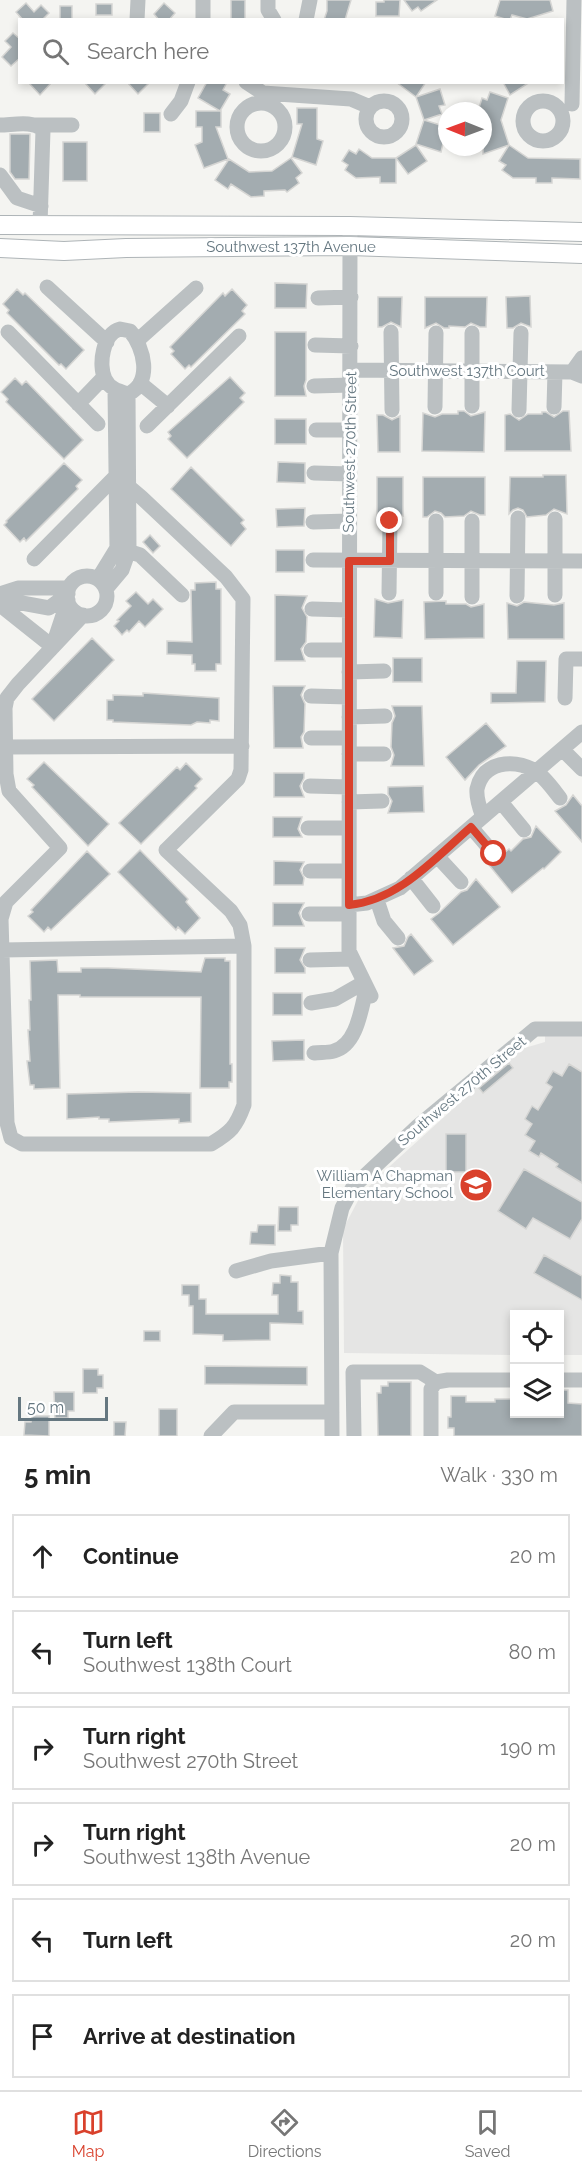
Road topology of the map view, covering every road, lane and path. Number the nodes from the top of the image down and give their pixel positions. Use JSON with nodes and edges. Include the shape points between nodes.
{"nodes":[{"id":1,"x":138,"y":0,"type":"edge"},
{"id":2,"x":203,"y":0,"type":"edge"},
{"id":3,"x":268,"y":0,"type":"edge"},
{"id":4,"x":310,"y":0,"type":"edge"},
{"id":5,"x":574,"y":0,"type":"edge"},
{"id":6,"x":137,"y":18,"type":"edge"},
{"id":7,"x":203,"y":18,"type":"edge"},
{"id":8,"x":273,"y":18,"type":"edge"},
{"id":9,"x":306,"y":18,"type":"edge"},
{"id":10,"x":187,"y":84,"type":"edge"},
{"id":11,"x":248,"y":84,"type":"edge"},
{"id":12,"x":571,"y":106,"type":"edge"},
{"id":13,"x":370,"y":107,"type":"dead end"},
{"id":14,"x":171,"y":114,"type":"dead end"},
{"id":15,"x":72,"y":124,"type":"dead end"},
{"id":16,"x":0,"y":125,"type":"edge"},
{"id":17,"x":33,"y":125,"type":"junction"},
{"id":18,"x":0,"y":175,"type":"edge"},
{"id":19,"x":41,"y":206,"type":"junction"},
{"id":20,"x":0,"y":225,"type":"edge"},
{"id":21,"x":40,"y":225,"type":"junction"},
{"id":22,"x":350,"y":226,"type":"junction"},
{"id":23,"x":582,"y":232,"type":"edge"},
{"id":24,"x":350,"y":246,"type":"junction"},
{"id":25,"x":0,"y":248,"type":"edge"},
{"id":26,"x":582,"y":254,"type":"edge"},
{"id":27,"x":47,"y":287,"type":"dead end"},
{"id":28,"x":196,"y":288,"type":"dead end"},
{"id":29,"x":351,"y":297,"type":"junction"},
{"id":30,"x":318,"y":298,"type":"dead end"},
{"id":31,"x":8,"y":332,"type":"dead end"},
{"id":32,"x":391,"y":332,"type":"dead end"},
{"id":33,"x":436,"y":333,"type":"dead end"},
{"id":34,"x":472,"y":333,"type":"dead end"},
{"id":35,"x":521,"y":333,"type":"dead end"},
{"id":36,"x":239,"y":336,"type":"dead end"},
{"id":37,"x":138,"y":340,"type":"junction"},
{"id":38,"x":107,"y":342,"type":"junction"},
{"id":39,"x":315,"y":345,"type":"dead end"},
{"id":40,"x":351,"y":346,"type":"junction"},
{"id":41,"x":582,"y":358,"type":"edge"},
{"id":42,"x":392,"y":371,"type":"junction"},
{"id":43,"x":436,"y":371,"type":"junction"},
{"id":44,"x":472,"y":372,"type":"junction"},
{"id":45,"x":520,"y":372,"type":"junction"},
{"id":46,"x":555,"y":372,"type":"junction"},
{"id":47,"x":577,"y":374,"type":"edge"},
{"id":48,"x":104,"y":377,"type":"junction"},
{"id":49,"x":351,"y":378,"type":"junction"},
{"id":50,"x":140,"y":383,"type":"junction"},
{"id":51,"x":314,"y":386,"type":"dead end"},
{"id":52,"x":122,"y":392,"type":"junction"},
{"id":53,"x":78,"y":404,"type":"junction"},
{"id":54,"x":168,"y":406,"type":"junction"},
{"id":55,"x":472,"y":406,"type":"dead end"},
{"id":56,"x":435,"y":407,"type":"dead end"},
{"id":57,"x":554,"y":407,"type":"dead end"},
{"id":58,"x":392,"y":410,"type":"dead end"},
{"id":59,"x":519,"y":410,"type":"dead end"},
{"id":60,"x":98,"y":424,"type":"dead end"},
{"id":61,"x":147,"y":426,"type":"dead end"},
{"id":62,"x":316,"y":430,"type":"dead end"},
{"id":63,"x":350,"y":430,"type":"junction"},
{"id":64,"x":314,"y":473,"type":"dead end"},
{"id":65,"x":350,"y":474,"type":"junction"},
{"id":66,"x":121,"y":481,"type":"junction"},
{"id":67,"x":518,"y":518,"type":"dead end"},
{"id":68,"x":555,"y":519,"type":"dead end"},
{"id":69,"x":349,"y":521,"type":"junction"},
{"id":70,"x":390,"y":521,"type":"dead end"},
{"id":71,"x":436,"y":521,"type":"dead end"},
{"id":72,"x":472,"y":521,"type":"dead end"},
{"id":73,"x":313,"y":522,"type":"dead end"},
{"id":74,"x":123,"y":549,"type":"junction"},
{"id":75,"x":34,"y":559,"type":"dead end"},
{"id":76,"x":313,"y":561,"type":"dead end"},
{"id":77,"x":349,"y":561,"type":"junction"},
{"id":78,"x":390,"y":561,"type":"junction"},
{"id":79,"x":435,"y":561,"type":"junction"},
{"id":80,"x":472,"y":561,"type":"junction"},
{"id":81,"x":518,"y":561,"type":"junction"},
{"id":82,"x":554,"y":561,"type":"junction"},
{"id":83,"x":582,"y":561,"type":"edge"},
{"id":84,"x":102,"y":584,"type":"junction"},
{"id":85,"x":389,"y":593,"type":"dead end"},
{"id":86,"x":436,"y":593,"type":"dead end"},
{"id":87,"x":0,"y":594,"type":"edge"},
{"id":88,"x":182,"y":595,"type":"dead end"},
{"id":89,"x":555,"y":595,"type":"dead end"},
{"id":90,"x":517,"y":596,"type":"dead end"},
{"id":91,"x":472,"y":597,"type":"dead end"},
{"id":92,"x":61,"y":599,"type":"junction"},
{"id":93,"x":0,"y":602,"type":"edge"},
{"id":94,"x":312,"y":609,"type":"dead end"},
{"id":95,"x":349,"y":610,"type":"junction"},
{"id":96,"x":83,"y":615,"type":"junction"},
{"id":97,"x":52,"y":647,"type":"junction"},
{"id":98,"x":311,"y":650,"type":"dead end"},
{"id":99,"x":349,"y":650,"type":"junction"},
{"id":100,"x":582,"y":659,"type":"edge"},
{"id":101,"x":384,"y":671,"type":"dead end"},
{"id":102,"x":349,"y":672,"type":"junction"},
{"id":103,"x":311,"y":696,"type":"dead end"},
{"id":104,"x":349,"y":697,"type":"junction"},
{"id":105,"x":565,"y":698,"type":"dead end"},
{"id":106,"x":385,"y":716,"type":"dead end"},
{"id":107,"x":349,"y":717,"type":"junction"},
{"id":108,"x":582,"y":732,"type":"edge"},
{"id":109,"x":311,"y":738,"type":"dead end"},
{"id":110,"x":349,"y":738,"type":"junction"},
{"id":111,"x":242,"y":746,"type":"junction"},
{"id":112,"x":7,"y":747,"type":"junction"},
{"id":113,"x":562,"y":749,"type":"junction"},
{"id":114,"x":349,"y":754,"type":"junction"},
{"id":115,"x":384,"y":754,"type":"dead end"},
{"id":116,"x":582,"y":769,"type":"edge"},
{"id":117,"x":537,"y":771,"type":"junction"},
{"id":118,"x":310,"y":786,"type":"dead end"},
{"id":119,"x":349,"y":786,"type":"junction"},
{"id":120,"x":560,"y":798,"type":"dead end"},
{"id":121,"x":382,"y":801,"type":"dead end"},
{"id":122,"x":349,"y":802,"type":"junction"},
{"id":123,"x":501,"y":802,"type":"junction"},
{"id":124,"x":477,"y":822,"type":"junction"},
{"id":125,"x":308,"y":828,"type":"dead end"},
{"id":126,"x":349,"y":828,"type":"junction"},
{"id":127,"x":524,"y":830,"type":"dead end"},
{"id":128,"x":494,"y":854,"type":"dead end"},
{"id":129,"x":437,"y":856,"type":"junction"},
{"id":130,"x":310,"y":871,"type":"dead end"},
{"id":131,"x":349,"y":871,"type":"junction"},
{"id":132,"x":411,"y":878,"type":"junction"},
{"id":133,"x":461,"y":882,"type":"dead end"},
{"id":134,"x":377,"y":900,"type":"junction"},
{"id":135,"x":433,"y":906,"type":"dead end"},
{"id":136,"x":349,"y":909,"type":"junction"},
{"id":137,"x":309,"y":914,"type":"dead end"},
{"id":138,"x":398,"y":938,"type":"dead end"},
{"id":139,"x":244,"y":946,"type":"junction"},
{"id":140,"x":2,"y":950,"type":"junction"},
{"id":141,"x":351,"y":959,"type":"junction"},
{"id":142,"x":310,"y":960,"type":"dead end"},
{"id":143,"x":367,"y":990,"type":"junction"},
{"id":144,"x":311,"y":1003,"type":"dead end"},
{"id":145,"x":582,"y":1029,"type":"edge"},
{"id":146,"x":314,"y":1053,"type":"dead end"},
{"id":147,"x":331,"y":1253,"type":"junction"},
{"id":148,"x":236,"y":1271,"type":"dead end"},
{"id":149,"x":510,"y":1380,"type":"edge"},
{"id":150,"x":564,"y":1380,"type":"edge"},
{"id":151,"x":582,"y":1380,"type":"edge"},
{"id":152,"x":436,"y":1382,"type":"junction"},
{"id":153,"x":332,"y":1412,"type":"junction"},
{"id":154,"x":211,"y":1436,"type":"edge"},
{"id":155,"x":332,"y":1436,"type":"edge"},
{"id":156,"x":354,"y":1436,"type":"edge"},
{"id":157,"x":431,"y":1436,"type":"edge"}],
"edges":[{"from":1,"to":6,"type":"street"},
{"from":2,"to":7,"type":"street"},
{"from":3,"to":8,"type":"street"},
{"from":4,"to":9,"type":"street"},
{"from":5,"to":12,"type":"street"},
{"from":10,"to":14,"type":"street","via":[[182,101]]},
{"from":11,"to":13,"type":"street","via":[[262,98],[351,99]]},
{"from":15,"to":17,"type":"street"},
{"from":16,"to":17,"type":"street"},
{"from":17,"to":19,"type":"street","via":[[43,130]]},
{"from":18,"to":19,"type":"street","via":[[17,198]]},
{"from":19,"to":21,"type":"street"},
{"from":20,"to":21,"type":"main road","name":"Southwest 137th Avenue"},
{"from":21,"to":22,"type":"main road","name":"Southwest 137th Avenue"},
{"from":22,"to":23,"type":"main road","name":"Southwest 137th Avenue"},
{"from":22,"to":24,"type":"street","name":"Southwest 270th Street"},
{"from":24,"to":25,"type":"main road","name":"Southwest 137th Avenue","via":[[64,251]]},
{"from":24,"to":26,"type":"main road","name":"Southwest 137th Avenue"},
{"from":24,"to":29,"type":"street","name":"Southwest 270th Street"},
{"from":27,"to":38,"type":"street"},
{"from":28,"to":37,"type":"street"},
{"from":29,"to":30,"type":"street"},
{"from":29,"to":40,"type":"street","name":"Southwest 270th Street"},
{"from":31,"to":53,"type":"street"},
{"from":32,"to":42,"type":"street"},
{"from":33,"to":43,"type":"street"},
{"from":34,"to":44,"type":"street"},
{"from":35,"to":45,"type":"street"},
{"from":36,"to":54,"type":"street"},
{"from":37,"to":38,"type":"street","via":[[130,331],[120,329],[114,330]]},
{"from":37,"to":50,"type":"street","via":[[144,365]]},
{"from":38,"to":48,"type":"street"},
{"from":39,"to":40,"type":"street"},
{"from":40,"to":49,"type":"street","name":"Southwest 270th Street"},
{"from":41,"to":47,"type":"street"},
{"from":42,"to":43,"type":"street","name":"Southwest 137th Court"},
{"from":42,"to":49,"type":"street","name":"Southwest 137th Court"},
{"from":42,"to":58,"type":"street"},
{"from":43,"to":44,"type":"street","name":"Southwest 137th Court"},
{"from":43,"to":56,"type":"street"},
{"from":44,"to":45,"type":"street","name":"Southwest 137th Court"},
{"from":44,"to":55,"type":"street"},
{"from":45,"to":46,"type":"street","name":"Southwest 137th Court"},
{"from":45,"to":59,"type":"street"},
{"from":46,"to":47,"type":"street","name":"Southwest 137th Court"},
{"from":46,"to":57,"type":"street"},
{"from":48,"to":52,"type":"street"},
{"from":48,"to":53,"type":"street"},
{"from":49,"to":51,"type":"street","name":"Southwest 137th Court"},
{"from":49,"to":63,"type":"street","name":"Southwest 270th Street"},
{"from":50,"to":52,"type":"street"},
{"from":50,"to":54,"type":"street"},
{"from":52,"to":66,"type":"street"},
{"from":53,"to":60,"type":"street"},
{"from":54,"to":61,"type":"street"},
{"from":62,"to":63,"type":"street"},
{"from":63,"to":65,"type":"street","name":"Southwest 270th Street"},
{"from":64,"to":65,"type":"street"},
{"from":65,"to":69,"type":"street","name":"Southwest 270th Street"},
{"from":66,"to":74,"type":"street"},
{"from":66,"to":75,"type":"street"},
{"from":66,"to":111,"type":"street","via":[[226,577],[243,599]]},
{"from":67,"to":81,"type":"street"},
{"from":68,"to":82,"type":"street"},
{"from":69,"to":73,"type":"street"},
{"from":69,"to":77,"type":"street","name":"Southwest 270th Street"},
{"from":70,"to":78,"type":"street"},
{"from":71,"to":79,"type":"street"},
{"from":72,"to":80,"type":"street"},
{"from":74,"to":84,"type":"street","via":[[122,570]]},
{"from":74,"to":88,"type":"street","via":[[140,555]]},
{"from":76,"to":77,"type":"street"},
{"from":77,"to":78,"type":"street"},
{"from":77,"to":95,"type":"street","name":"Southwest 270th Street"},
{"from":78,"to":79,"type":"street"},
{"from":78,"to":85,"type":"street"},
{"from":79,"to":80,"type":"street"},
{"from":79,"to":86,"type":"street"},
{"from":80,"to":81,"type":"street"},
{"from":80,"to":91,"type":"street"},
{"from":81,"to":82,"type":"street"},
{"from":81,"to":90,"type":"street"},
{"from":82,"to":83,"type":"street"},
{"from":82,"to":89,"type":"street"},
{"from":84,"to":92,"type":"street","via":[[85,576],[73,582]]},
{"from":84,"to":96,"type":"street","via":[[106,600],[102,609],[93,615]]},
{"from":87,"to":92,"type":"street","via":[[18,588],[52,588]]},
{"from":92,"to":93,"type":"street"},
{"from":92,"to":96,"type":"street"},
{"from":92,"to":97,"type":"street"},
{"from":93,"to":97,"type":"street"},
{"from":94,"to":95,"type":"street"},
{"from":95,"to":99,"type":"street","name":"Southwest 270th Street"},
{"from":96,"to":97,"type":"street"},
{"from":97,"to":112,"type":"street","via":[[7,698]]},
{"from":98,"to":99,"type":"street"},
{"from":99,"to":102,"type":"street","name":"Southwest 270th Street"},
{"from":100,"to":105,"type":"street","via":[[566,659]]},
{"from":101,"to":102,"type":"street"},
{"from":102,"to":104,"type":"street","name":"Southwest 270th Street"},
{"from":103,"to":104,"type":"street"},
{"from":104,"to":107,"type":"street","name":"Southwest 270th Street"},
{"from":106,"to":107,"type":"street"},
{"from":107,"to":110,"type":"street","name":"Southwest 270th Street"},
{"from":108,"to":113,"type":"street"},
{"from":109,"to":110,"type":"street"},
{"from":110,"to":114,"type":"street","name":"Southwest 270th Street"},
{"from":111,"to":112,"type":"street"},
{"from":111,"to":139,"type":"street","via":[[238,779],[166,850],[231,911],[240,925]]},
{"from":112,"to":140,"type":"street","via":[[9,791],[60,848],[6,902],[1,919]]},
{"from":113,"to":116,"type":"street"},
{"from":113,"to":117,"type":"street"},
{"from":114,"to":115,"type":"street"},
{"from":114,"to":119,"type":"street","name":"Southwest 270th Street"},
{"from":117,"to":120,"type":"street"},
{"from":117,"to":123,"type":"street"},
{"from":117,"to":124,"type":"street","via":[[517,763],[490,768],[477,789]]},
{"from":118,"to":119,"type":"street"},
{"from":119,"to":122,"type":"street","name":"Southwest 270th Street"},
{"from":121,"to":122,"type":"street"},
{"from":122,"to":126,"type":"street","name":"Southwest 270th Street"},
{"from":123,"to":124,"type":"street"},
{"from":123,"to":127,"type":"street"},
{"from":124,"to":128,"type":"street"},
{"from":124,"to":129,"type":"street"},
{"from":125,"to":126,"type":"street"},
{"from":126,"to":131,"type":"street","name":"Southwest 270th Street"},
{"from":129,"to":132,"type":"street"},
{"from":129,"to":133,"type":"street"},
{"from":130,"to":131,"type":"street"},
{"from":131,"to":136,"type":"street","name":"Southwest 270th Street"},
{"from":132,"to":134,"type":"street"},
{"from":132,"to":135,"type":"street"},
{"from":134,"to":136,"type":"street"},
{"from":134,"to":138,"type":"street","via":[[384,921]]},
{"from":136,"to":137,"type":"street"},
{"from":136,"to":141,"type":"street","name":"Southwest 270th Street"},
{"from":139,"to":140,"type":"street"},
{"from":139,"to":140,"type":"street","via":[[244,1105],[238,1123],[211,1144],[22,1144],[11,1138],[7,1123]]},
{"from":141,"to":142,"type":"street"},
{"from":141,"to":143,"type":"street","name":"Southwest 270th Street"},
{"from":143,"to":144,"type":"street"},
{"from":143,"to":146,"type":"street","via":[[348,1043],[335,1051]]},
{"from":145,"to":147,"type":"street","name":"Southwest 270th Street","via":[[534,1029],[418,1126],[352,1187],[342,1208]]},
{"from":147,"to":148,"type":"street","via":[[271,1261]]},
{"from":147,"to":153,"type":"street","name":"Southwest 270th Street"},
{"from":149,"to":152,"type":"street"},
{"from":150,"to":151,"type":"street"},
{"from":152,"to":156,"type":"street","via":[[420,1372],[353,1372]]},
{"from":152,"to":157,"type":"street","via":[[431,1389]]},
{"from":153,"to":154,"type":"street","via":[[234,1412]]},
{"from":153,"to":155,"type":"street","name":"Southwest 270th Street"}]}
